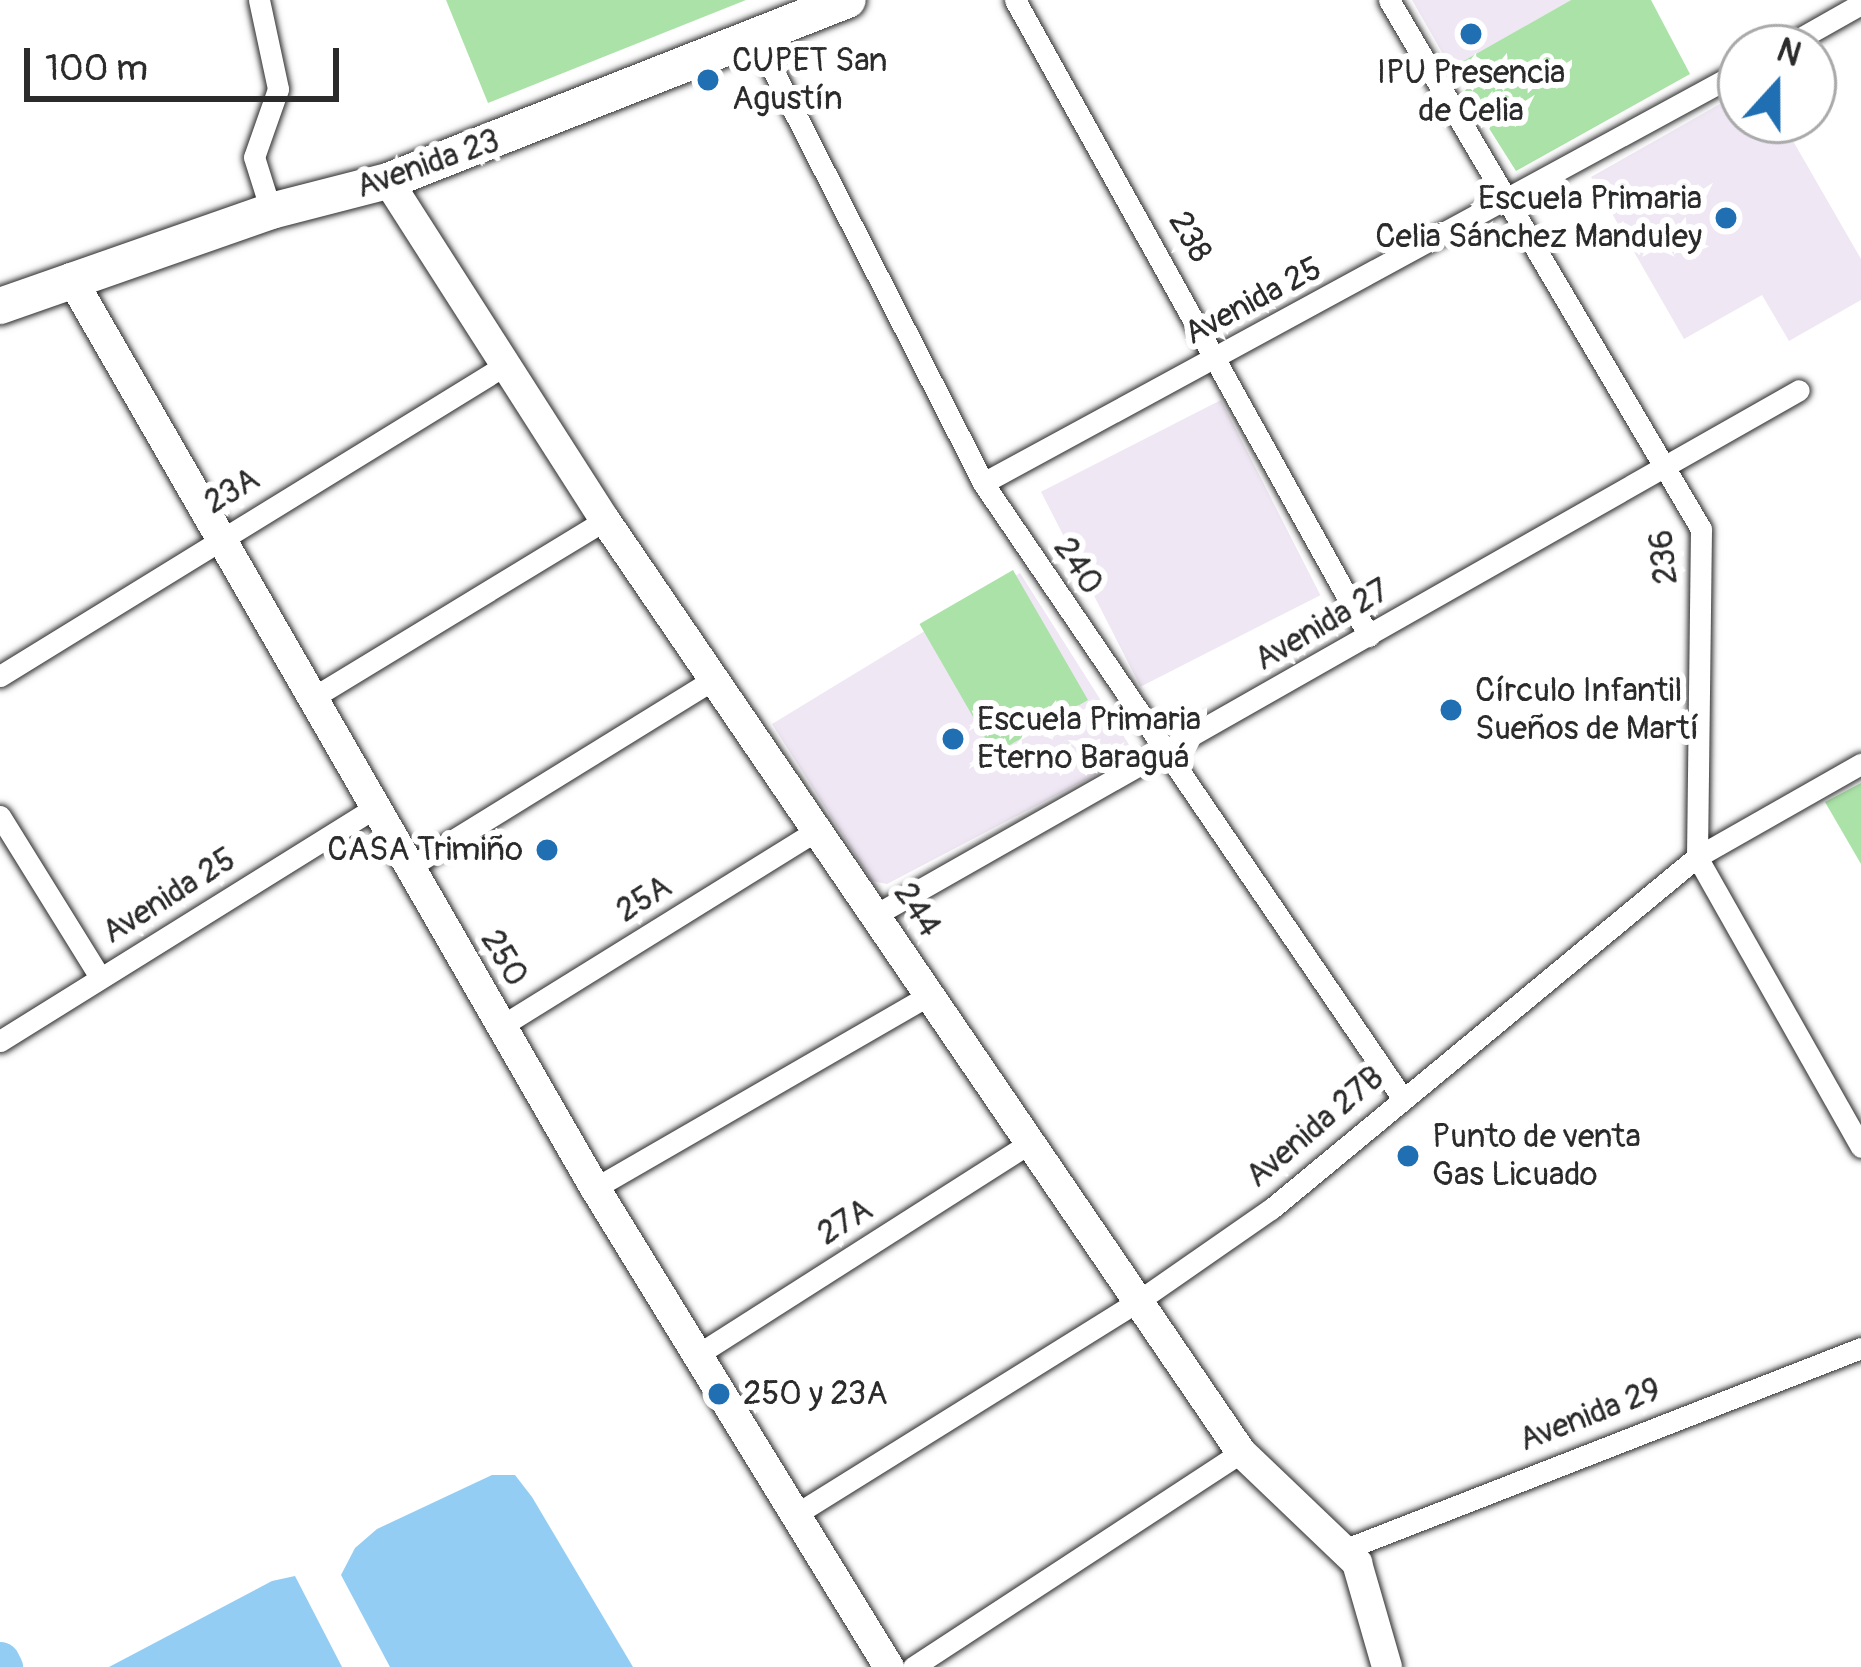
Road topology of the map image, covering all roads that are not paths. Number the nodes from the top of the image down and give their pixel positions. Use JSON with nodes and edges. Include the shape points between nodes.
{"nodes":[{"id":1,"x":259,"y":0,"type":"edge"},
{"id":2,"x":848,"y":0,"type":"edge"},
{"id":3,"x":1015,"y":0,"type":"edge"},
{"id":4,"x":1389,"y":0,"type":"edge"},
{"id":5,"x":1859,"y":5,"type":"edge"},
{"id":6,"x":1825,"y":24,"type":"edge"},
{"id":7,"x":757,"y":39,"type":"junction"},
{"id":8,"x":1717,"y":84,"type":"edge"},
{"id":9,"x":388,"y":181,"type":"junction"},
{"id":10,"x":1508,"y":197,"type":"junction"},
{"id":11,"x":272,"y":211,"type":"junction"},
{"id":12,"x":71,"y":278,"type":"junction"},
{"id":13,"x":0,"y":307,"type":"edge"},
{"id":14,"x":1220,"y":356,"type":"junction"},
{"id":15,"x":502,"y":367,"type":"junction"},
{"id":16,"x":1799,"y":391,"type":"dead end"},
{"id":17,"x":1664,"y":465,"type":"junction"},
{"id":18,"x":983,"y":482,"type":"junction"},
{"id":19,"x":604,"y":520,"type":"junction"},
{"id":20,"x":220,"y":536,"type":"junction"},
{"id":21,"x":1370,"y":636,"type":"junction"},
{"id":22,"x":0,"y":676,"type":"edge"},
{"id":23,"x":717,"y":677,"type":"junction"},
{"id":24,"x":309,"y":700,"type":"junction"},
{"id":25,"x":1165,"y":753,"type":"junction"},
{"id":26,"x":1861,"y":764,"type":"edge"},
{"id":27,"x":373,"y":809,"type":"junction"},
{"id":28,"x":0,"y":816,"type":"edge"},
{"id":29,"x":819,"y":829,"type":"junction"},
{"id":30,"x":1697,"y":857,"type":"junction"},
{"id":31,"x":408,"y":868,"type":"junction"},
{"id":32,"x":877,"y":914,"type":"junction"},
{"id":33,"x":100,"y":977,"type":"junction"},
{"id":34,"x":929,"y":995,"type":"junction"},
{"id":35,"x":503,"y":1025,"type":"junction"},
{"id":36,"x":0,"y":1041,"type":"edge"},
{"id":37,"x":1401,"y":1096,"type":"junction"},
{"id":38,"x":1028,"y":1144,"type":"junction"},
{"id":39,"x":1861,"y":1147,"type":"edge"},
{"id":40,"x":595,"y":1188,"type":"junction"},
{"id":41,"x":1137,"y":1302,"type":"junction"},
{"id":42,"x":1861,"y":1348,"type":"edge"},
{"id":43,"x":697,"y":1355,"type":"junction"},
{"id":44,"x":1241,"y":1452,"type":"junction"},
{"id":45,"x":793,"y":1516,"type":"junction"},
{"id":46,"x":1346,"y":1549,"type":"junction"},
{"id":47,"x":889,"y":1667,"type":"edge"},
{"id":48,"x":913,"y":1667,"type":"edge"},
{"id":49,"x":1387,"y":1667,"type":"edge"}],
"edges":[{"from":1,"to":11,"type":"street","via":[[278,89],[254,157]]},
{"from":2,"to":7,"type":"main road","name":"Avenida 23"},
{"from":3,"to":14,"type":"street","name":"238"},
{"from":4,"to":10,"type":"street","name":"236"},
{"from":5,"to":6,"type":"street"},
{"from":7,"to":9,"type":"main road","name":"Avenida 23"},
{"from":7,"to":18,"type":"street","name":"240"},
{"from":8,"to":10,"type":"street","name":"Avenida 25"},
{"from":9,"to":11,"type":"main road","name":"Avenida 23"},
{"from":9,"to":15,"type":"street","name":"244"},
{"from":10,"to":14,"type":"street","name":"Avenida 25"},
{"from":10,"to":17,"type":"street","name":"236"},
{"from":11,"to":12,"type":"main road","name":"Avenida 23"},
{"from":12,"to":13,"type":"main road","name":"Avenida 23"},
{"from":12,"to":20,"type":"street","name":"250"},
{"from":14,"to":18,"type":"street","name":"Avenida 25"},
{"from":14,"to":21,"type":"street","name":"238"},
{"from":15,"to":19,"type":"street","name":"244"},
{"from":15,"to":20,"type":"street","name":"23A"},
{"from":16,"to":17,"type":"street","name":"Avenida 27"},
{"from":17,"to":21,"type":"street","name":"Avenida 27"},
{"from":17,"to":30,"type":"street","name":"236","via":[[1701,529],[1704,560]]},
{"from":18,"to":25,"type":"street","name":"240"},
{"from":19,"to":23,"type":"street","name":"244"},
{"from":19,"to":24,"type":"street"},
{"from":20,"to":22,"type":"street","name":"23A"},
{"from":20,"to":24,"type":"street","name":"250"},
{"from":21,"to":25,"type":"street","name":"Avenida 27"},
{"from":23,"to":29,"type":"street","name":"244"},
{"from":23,"to":31,"type":"street"},
{"from":24,"to":27,"type":"street","name":"250"},
{"from":25,"to":32,"type":"street","name":"Avenida 27"},
{"from":25,"to":37,"type":"street","name":"240"},
{"from":26,"to":30,"type":"street","name":"Avenida 27B"},
{"from":27,"to":31,"type":"street","name":"250"},
{"from":27,"to":33,"type":"street","name":"Avenida 25"},
{"from":28,"to":33,"type":"street"},
{"from":29,"to":32,"type":"street","name":"244"},
{"from":29,"to":35,"type":"street","name":"25A"},
{"from":30,"to":37,"type":"street","name":"Avenida 27B"},
{"from":30,"to":39,"type":"street"},
{"from":31,"to":35,"type":"street","name":"250"},
{"from":32,"to":34,"type":"street","name":"244"},
{"from":33,"to":36,"type":"street","name":"Avenida 25"},
{"from":34,"to":38,"type":"street","name":"244"},
{"from":34,"to":40,"type":"street"},
{"from":35,"to":40,"type":"street","name":"250"},
{"from":37,"to":41,"type":"street","name":"Avenida 27B","via":[[1271,1209]]},
{"from":38,"to":41,"type":"street","name":"244"},
{"from":38,"to":43,"type":"street","name":"27A"},
{"from":40,"to":43,"type":"street","name":"250"},
{"from":41,"to":44,"type":"street","name":"244"},
{"from":41,"to":45,"type":"street","name":"Avenida 27B"},
{"from":42,"to":46,"type":"street","name":"Avenida 29"},
{"from":43,"to":45,"type":"street","name":"250"},
{"from":44,"to":46,"type":"street","name":"244"},
{"from":44,"to":48,"type":"street"},
{"from":45,"to":47,"type":"street","name":"250"},
{"from":46,"to":49,"type":"street","name":"244","via":[[1362,1575]]}]}
